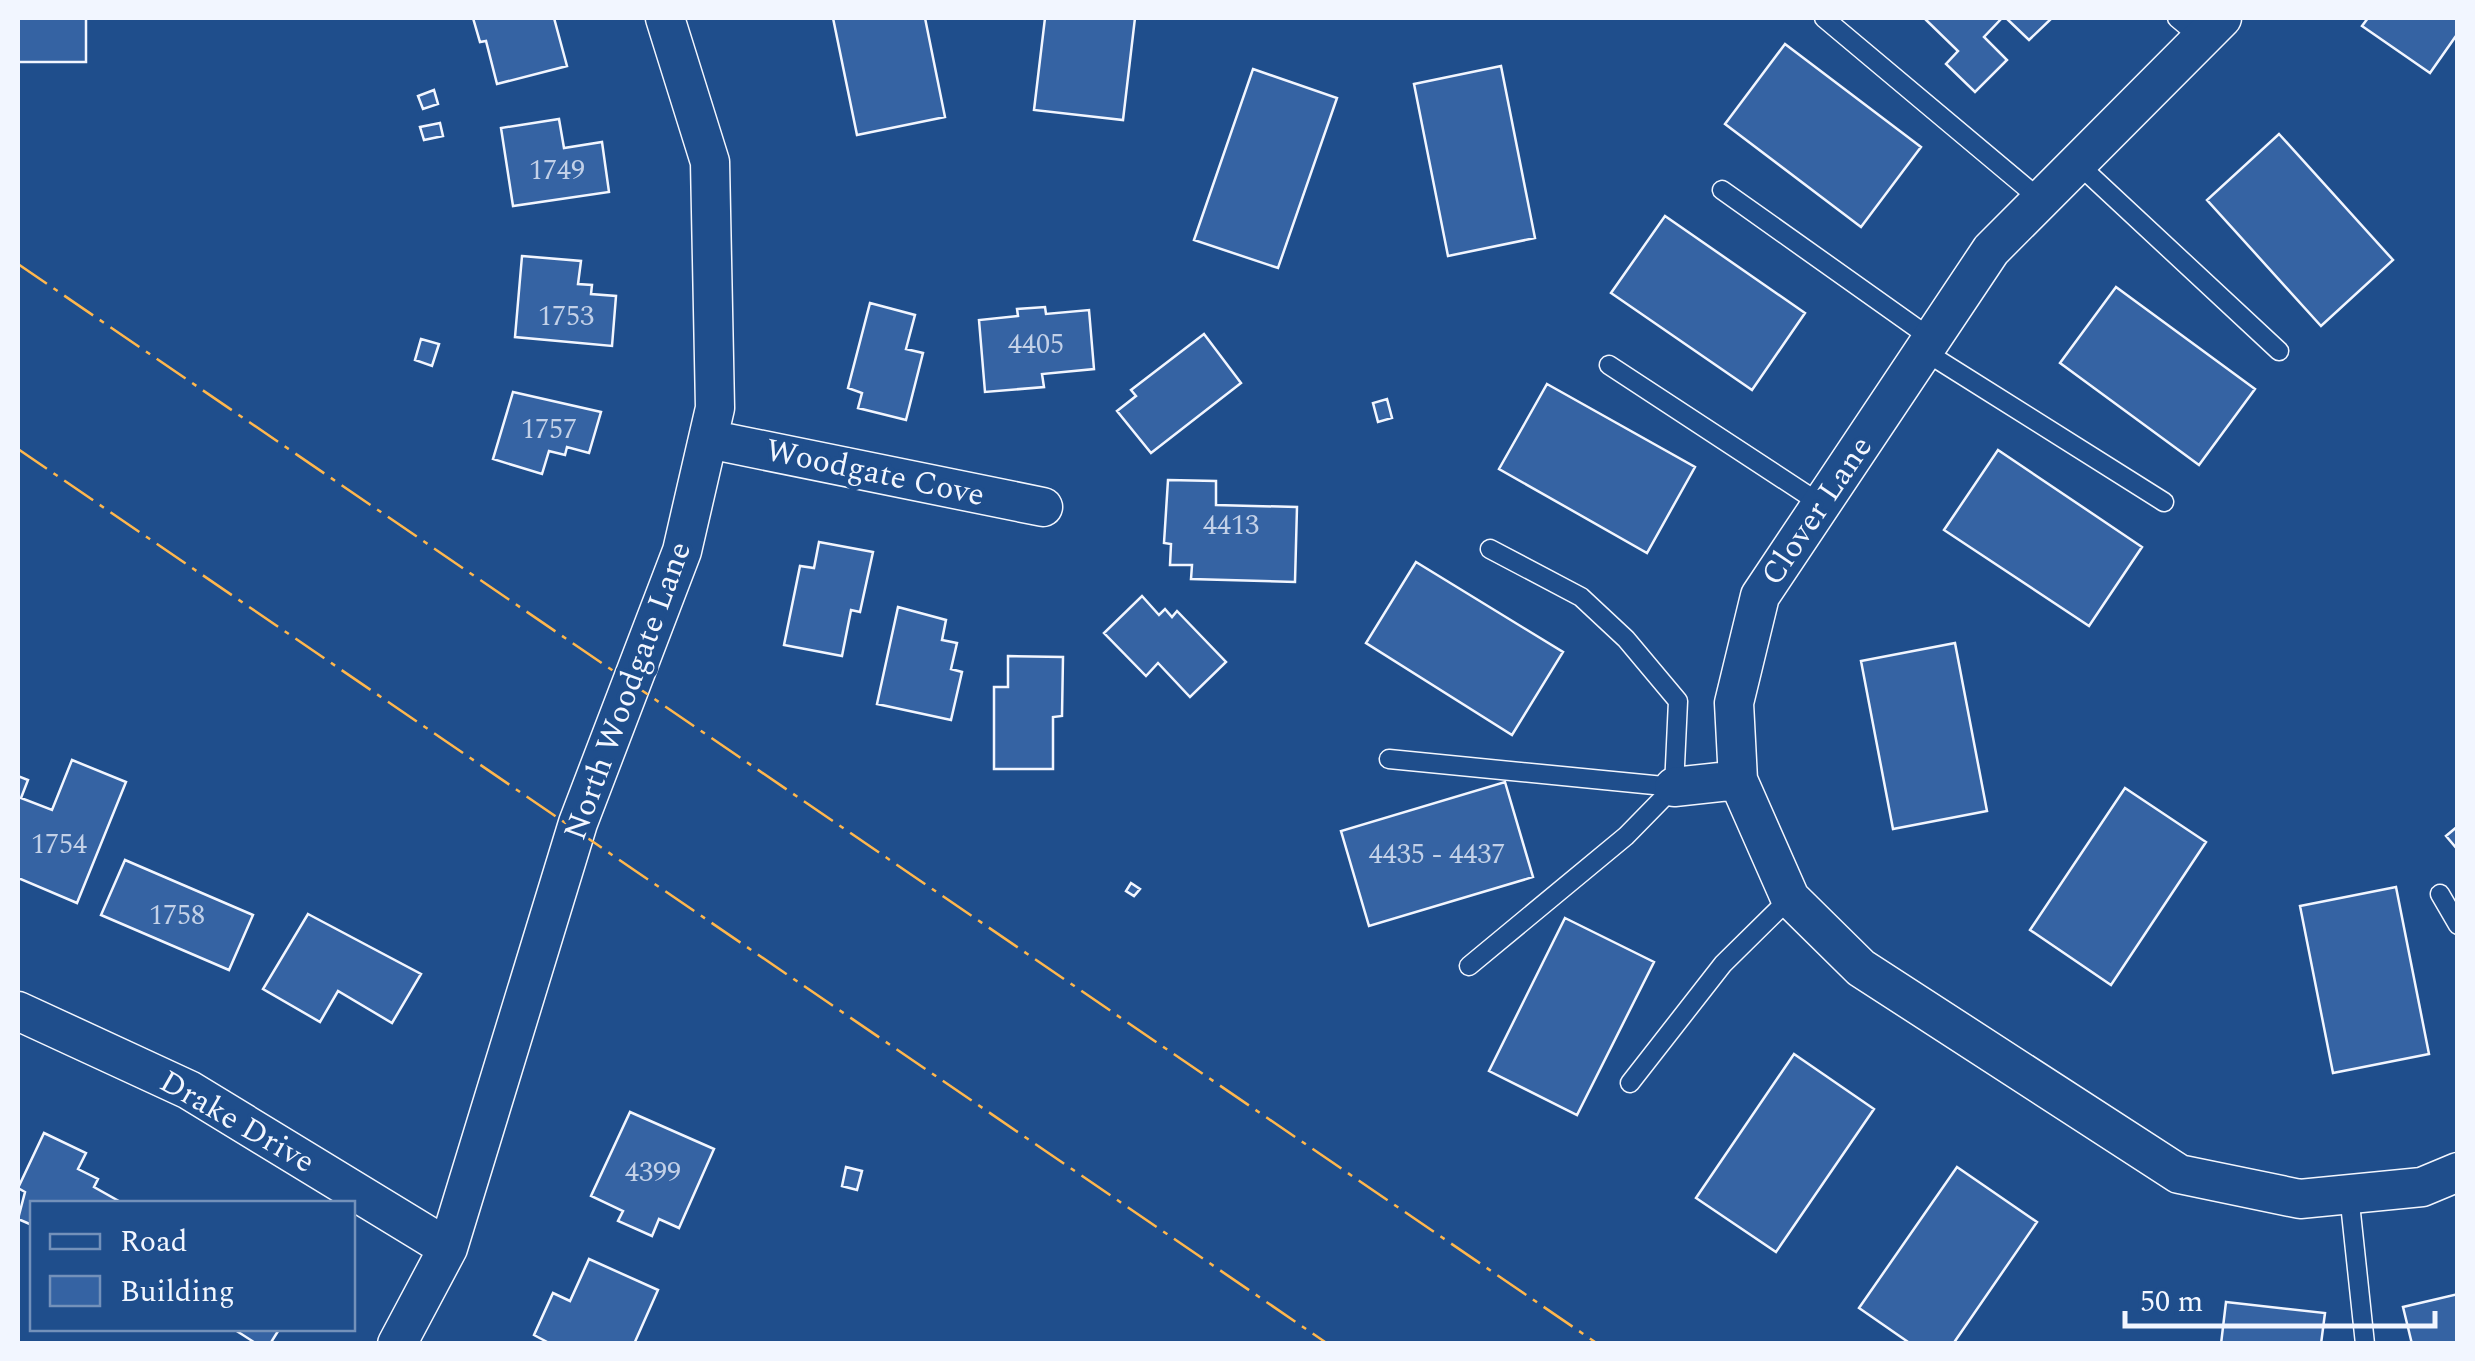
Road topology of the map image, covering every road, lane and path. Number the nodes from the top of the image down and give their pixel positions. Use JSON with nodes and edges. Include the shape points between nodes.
{"nodes":[{"id":1,"x":665,"y":18,"type":"edge"},
{"id":2,"x":1824,"y":18,"type":"edge"},
{"id":3,"x":2200,"y":24,"type":"edge"},
{"id":4,"x":2078,"y":163,"type":"junction"},
{"id":5,"x":1722,"y":190,"type":"dead end"},
{"id":6,"x":2042,"y":200,"type":"junction"},
{"id":7,"x":1928,"y":345,"type":"junction"},
{"id":8,"x":2279,"y":352,"type":"dead end"},
{"id":9,"x":1609,"y":364,"type":"dead end"},
{"id":10,"x":708,"y":439,"type":"junction"},
{"id":11,"x":2164,"y":502,"type":"dead end"},
{"id":12,"x":1822,"y":504,"type":"junction"},
{"id":13,"x":1043,"y":507,"type":"dead end"},
{"id":14,"x":1490,"y":549,"type":"dead end"},
{"id":15,"x":1389,"y":759,"type":"dead end"},
{"id":16,"x":1738,"y":780,"type":"junction"},
{"id":17,"x":1674,"y":787,"type":"junction"},
{"id":18,"x":2440,"y":894,"type":"dead end"},
{"id":19,"x":1790,"y":898,"type":"junction"},
{"id":20,"x":2458,"y":925,"type":"edge"},
{"id":21,"x":1469,"y":966,"type":"dead end"},
{"id":22,"x":18,"y":1011,"type":"edge"},
{"id":23,"x":1630,"y":1083,"type":"dead end"},
{"id":24,"x":2458,"y":1172,"type":"edge"},
{"id":25,"x":2349,"y":1194,"type":"junction"},
{"id":26,"x":448,"y":1248,"type":"junction"},
{"id":27,"x":397,"y":1344,"type":"edge"},
{"id":28,"x":2365,"y":1344,"type":"edge"}],
"edges":[{"from":1,"to":10,"type":"street","name":"North Woodgate Lane","via":[[710,162],[714,408]]},
{"from":2,"to":6,"type":"lane"},
{"from":3,"to":4,"type":"street","name":"Clover Lane"},
{"from":4,"to":6,"type":"street","name":"Clover Lane"},
{"from":4,"to":8,"type":"lane"},
{"from":5,"to":7,"type":"lane"},
{"from":6,"to":7,"type":"street","name":"Clover Lane","via":[[1992,250]]},
{"from":7,"to":11,"type":"lane"},
{"from":7,"to":12,"type":"street","name":"Clover Lane"},
{"from":9,"to":12,"type":"lane"},
{"from":10,"to":13,"type":"street","name":"Woodgate Cove"},
{"from":10,"to":26,"type":"street","name":"North Woodgate Lane","via":[[682,552],[578,823]]},
{"from":12,"to":16,"type":"street","name":"Clover Lane","via":[[1760,596],[1734,703]]},
{"from":14,"to":17,"type":"lane","via":[[1580,597],[1678,701]]},
{"from":15,"to":17,"type":"lane"},
{"from":16,"to":17,"type":"street"},
{"from":16,"to":19,"type":"street","name":"Clover Lane"},
{"from":17,"to":21,"type":"lane","via":[[1598,860]]},
{"from":18,"to":20,"type":"lane"},
{"from":19,"to":23,"type":"lane","via":[[1723,964]]},
{"from":19,"to":25,"type":"street","name":"Clover Lane","via":[[1861,968],[2179,1174],[2300,1199]]},
{"from":22,"to":26,"type":"street","name":"Drake Drive","via":[[190,1090]]},
{"from":24,"to":25,"type":"street","name":"Clover Lane","via":[[2422,1188]]},
{"from":25,"to":28,"type":"lane"},
{"from":26,"to":27,"type":"street","name":"North Woodgate Lane"}]}
